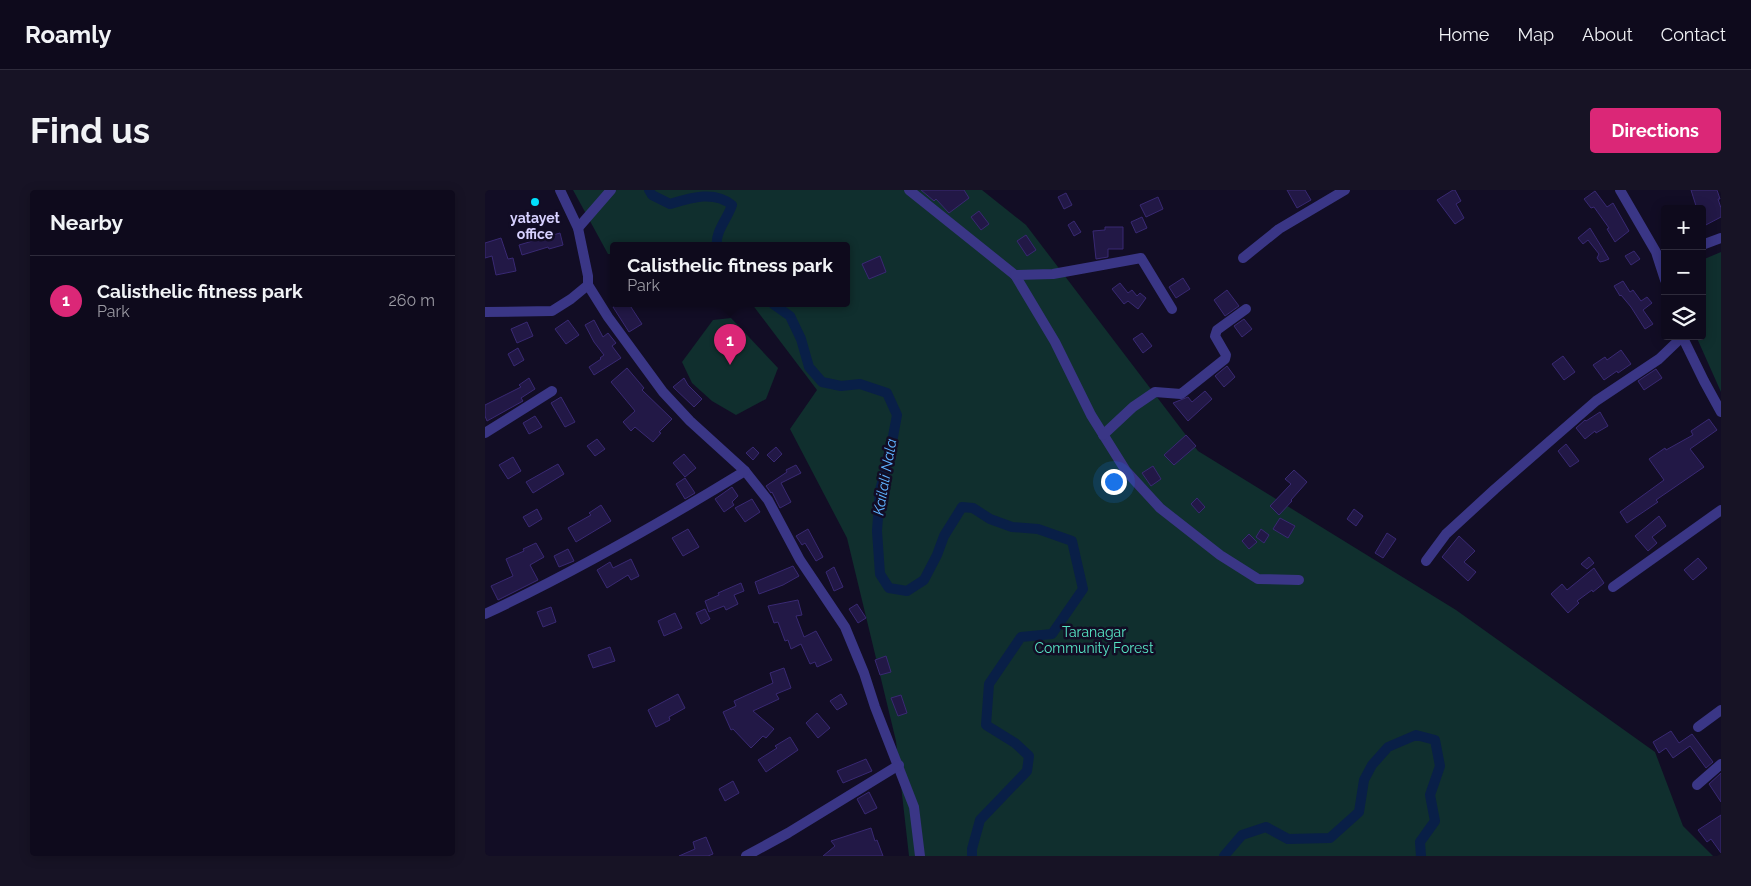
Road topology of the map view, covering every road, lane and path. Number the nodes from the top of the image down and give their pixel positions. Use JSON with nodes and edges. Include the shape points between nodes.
{"nodes":[{"id":1,"x":560,"y":190,"type":"edge"},
{"id":2,"x":611,"y":190,"type":"edge"},
{"id":3,"x":909,"y":190,"type":"edge"},
{"id":4,"x":1345,"y":190,"type":"edge"},
{"id":5,"x":1620,"y":190,"type":"edge"},
{"id":6,"x":578,"y":228,"type":"junction"},
{"id":7,"x":1721,"y":238,"type":"edge"},
{"id":8,"x":1706,"y":244,"type":"edge"},
{"id":9,"x":1661,"y":252,"type":"edge"},
{"id":10,"x":1243,"y":258,"type":"dead end"},
{"id":11,"x":1015,"y":275,"type":"junction"},
{"id":12,"x":588,"y":285,"type":"junction"},
{"id":13,"x":1172,"y":309,"type":"dead end"},
{"id":14,"x":1246,"y":309,"type":"dead end"},
{"id":15,"x":485,"y":312,"type":"edge"},
{"id":16,"x":1679,"y":340,"type":"edge"},
{"id":17,"x":1684,"y":340,"type":"edge"},
{"id":18,"x":552,"y":391,"type":"dead end"},
{"id":19,"x":1721,"y":412,"type":"edge"},
{"id":20,"x":485,"y":434,"type":"edge"},
{"id":21,"x":1103,"y":435,"type":"junction"},
{"id":22,"x":745,"y":471,"type":"junction"},
{"id":23,"x":1721,"y":510,"type":"edge"},
{"id":24,"x":1426,"y":561,"type":"dead end"},
{"id":25,"x":1299,"y":580,"type":"dead end"},
{"id":26,"x":1613,"y":587,"type":"dead end"},
{"id":27,"x":485,"y":614,"type":"edge"},
{"id":28,"x":1721,"y":710,"type":"edge"},
{"id":29,"x":1699,"y":727,"type":"dead end"},
{"id":30,"x":1721,"y":764,"type":"edge"},
{"id":31,"x":899,"y":765,"type":"junction"},
{"id":32,"x":1697,"y":786,"type":"dead end"},
{"id":33,"x":747,"y":856,"type":"edge"},
{"id":34,"x":920,"y":856,"type":"edge"}],
"edges":[{"from":1,"to":6,"type":"street"},
{"from":2,"to":6,"type":"street"},
{"from":3,"to":11,"type":"street"},
{"from":4,"to":10,"type":"street","via":[[1279,229]]},
{"from":5,"to":9,"type":"street"},
{"from":6,"to":12,"type":"street"},
{"from":7,"to":8,"type":"street"},
{"from":11,"to":13,"type":"street","via":[[1053,274],[1141,258]]},
{"from":11,"to":21,"type":"street","via":[[1055,342]]},
{"from":12,"to":15,"type":"street","via":[[551,311]]},
{"from":12,"to":22,"type":"street","via":[[663,392]]},
{"from":14,"to":21,"type":"street","via":[[1217,330],[1215,336],[1225,359],[1181,394],[1155,392]]},
{"from":16,"to":24,"type":"street","via":[[1659,359],[1596,401],[1502,483],[1446,534]]},
{"from":17,"to":19,"type":"street"},
{"from":18,"to":20,"type":"street"},
{"from":21,"to":25,"type":"street","via":[[1127,471],[1159,508],[1220,554],[1258,579]]},
{"from":22,"to":27,"type":"street","via":[[656,526]]},
{"from":22,"to":31,"type":"street","via":[[768,500],[800,560],[845,627]]},
{"from":23,"to":26,"type":"street"},
{"from":28,"to":29,"type":"street"},
{"from":30,"to":32,"type":"street"},
{"from":31,"to":33,"type":"street"},
{"from":31,"to":34,"type":"street","via":[[914,807]]}]}
